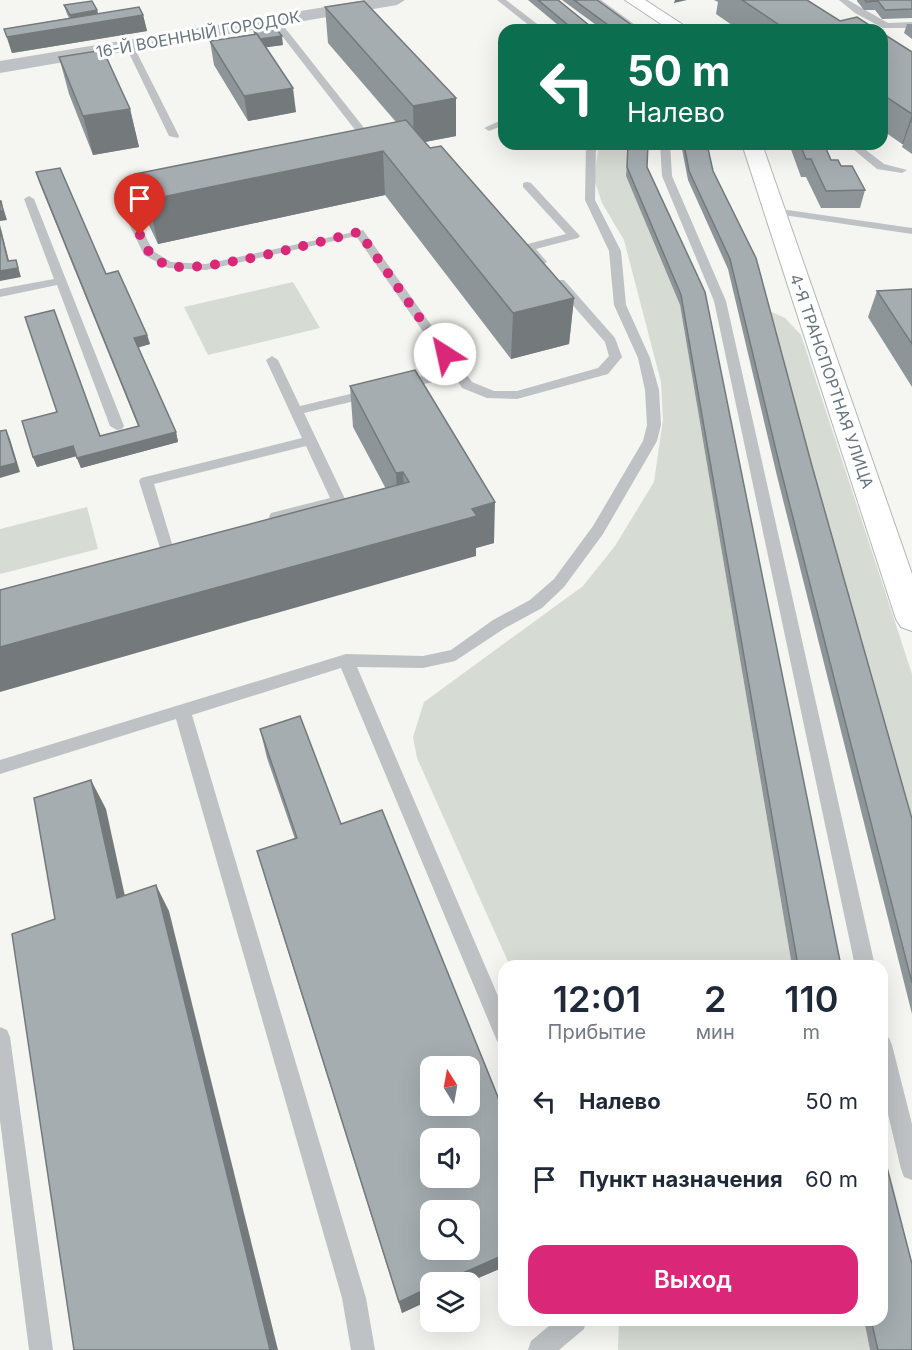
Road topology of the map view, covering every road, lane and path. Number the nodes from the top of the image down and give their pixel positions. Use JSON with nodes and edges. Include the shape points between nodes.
{"nodes":[{"id":1,"x":396,"y":0,"type":"edge"},
{"id":2,"x":501,"y":0,"type":"edge"},
{"id":3,"x":595,"y":0,"type":"edge"},
{"id":4,"x":633,"y":0,"type":"edge"},
{"id":5,"x":843,"y":0,"type":"edge"},
{"id":6,"x":275,"y":21,"type":"junction"},
{"id":7,"x":533,"y":24,"type":"edge"},
{"id":8,"x":629,"y":24,"type":"edge"},
{"id":9,"x":672,"y":24,"type":"edge"},
{"id":10,"x":882,"y":24,"type":"edge"},
{"id":11,"x":912,"y":25,"type":"edge"},
{"id":12,"x":888,"y":26,"type":"edge"},
{"id":13,"x":129,"y":45,"type":"junction"},
{"id":14,"x":0,"y":67,"type":"edge"},
{"id":15,"x":498,"y":124,"type":"edge"},
{"id":16,"x":489,"y":128,"type":"dead end"},
{"id":17,"x":174,"y":136,"type":"dead end"},
{"id":18,"x":361,"y":148,"type":"edge"},
{"id":19,"x":590,"y":150,"type":"edge"},
{"id":20,"x":665,"y":150,"type":"edge"},
{"id":21,"x":754,"y":150,"type":"edge"},
{"id":22,"x":860,"y":150,"type":"edge"},
{"id":23,"x":902,"y":170,"type":"dead end"},
{"id":24,"x":527,"y":185,"type":"dead end"},
{"id":25,"x":179,"y":187,"type":"edge"},
{"id":26,"x":29,"y":199,"type":"dead end"},
{"id":27,"x":774,"y":211,"type":"junction"},
{"id":28,"x":912,"y":231,"type":"edge"},
{"id":29,"x":61,"y":281,"type":"junction"},
{"id":30,"x":0,"y":293,"type":"edge"},
{"id":31,"x":272,"y":360,"type":"dead end"},
{"id":32,"x":458,"y":372,"type":"junction"},
{"id":33,"x":296,"y":411,"type":"junction"},
{"id":34,"x":117,"y":426,"type":"dead end"},
{"id":35,"x":311,"y":440,"type":"junction"},
{"id":36,"x":258,"y":522,"type":"edge"},
{"id":37,"x":166,"y":546,"type":"edge"},
{"id":38,"x":911,"y":611,"type":"edge"},
{"id":39,"x":346,"y":660,"type":"junction"},
{"id":40,"x":182,"y":711,"type":"junction"},
{"id":41,"x":0,"y":767,"type":"edge"},
{"id":42,"x":864,"y":960,"type":"edge"},
{"id":43,"x":498,"y":1020,"type":"edge"},
{"id":44,"x":0,"y":1037,"type":"edge"},
{"id":45,"x":888,"y":1070,"type":"edge"},
{"id":46,"x":912,"y":1169,"type":"edge"},
{"id":47,"x":568,"y":1326,"type":"edge"},
{"id":48,"x":41,"y":1350,"type":"edge"},
{"id":49,"x":363,"y":1350,"type":"edge"},
{"id":50,"x":540,"y":1350,"type":"edge"}],
"edges":[{"from":1,"to":6,"type":"street","name":"16-Й ВОЕННЫЙ ГОРОДОК"},
{"from":2,"to":7,"type":"lane"},
{"from":3,"to":8,"type":"lane"},
{"from":4,"to":9,"type":"main road"},
{"from":5,"to":10,"type":"lane"},
{"from":6,"to":13,"type":"street","name":"16-Й ВОЕННЫЙ ГОРОДОК"},
{"from":6,"to":18,"type":"lane","via":[[372,145]]},
{"from":11,"to":12,"type":"lane"},
{"from":13,"to":14,"type":"street","name":"16-Й ВОЕННЫЙ ГОРОДОК"},
{"from":13,"to":17,"type":"lane"},
{"from":15,"to":16,"type":"lane"},
{"from":19,"to":39,"type":"lane","via":[[590,200],[615,251],[620,305],[645,358],[652,390],[654,425],[650,441],[598,530],[559,583],[536,604],[455,655],[423,662]]},
{"from":20,"to":42,"type":"lane","via":[[667,176],[720,301]]},
{"from":21,"to":27,"type":"main road","name":"4-Я ТРАНСПОРТНАЯ УЛИЦА"},
{"from":22,"to":23,"type":"lane","via":[[881,167]]},
{"from":24,"to":32,"type":"lane","via":[[574,236],[528,247],[611,342],[616,357],[603,371],[517,395],[492,395],[467,385]]},
{"from":25,"to":32,"type":"lane","via":[[122,199],[148,253],[168,265],[206,267],[359,232]]},
{"from":26,"to":29,"type":"lane"},
{"from":27,"to":28,"type":"lane"},
{"from":27,"to":38,"type":"main road","name":"4-Я ТРАНСПОРТНАЯ УЛИЦА"},
{"from":29,"to":30,"type":"lane"},
{"from":29,"to":34,"type":"lane"},
{"from":31,"to":33,"type":"lane"},
{"from":32,"to":33,"type":"lane"},
{"from":33,"to":35,"type":"lane"},
{"from":35,"to":36,"type":"lane","via":[[339,501]]},
{"from":35,"to":37,"type":"lane","via":[[146,482]]},
{"from":39,"to":40,"type":"lane"},
{"from":39,"to":43,"type":"lane"},
{"from":40,"to":41,"type":"lane"},
{"from":40,"to":49,"type":"lane","via":[[354,1298]]},
{"from":44,"to":48,"type":"lane"},
{"from":45,"to":46,"type":"lane"},
{"from":47,"to":50,"type":"lane"}]}
